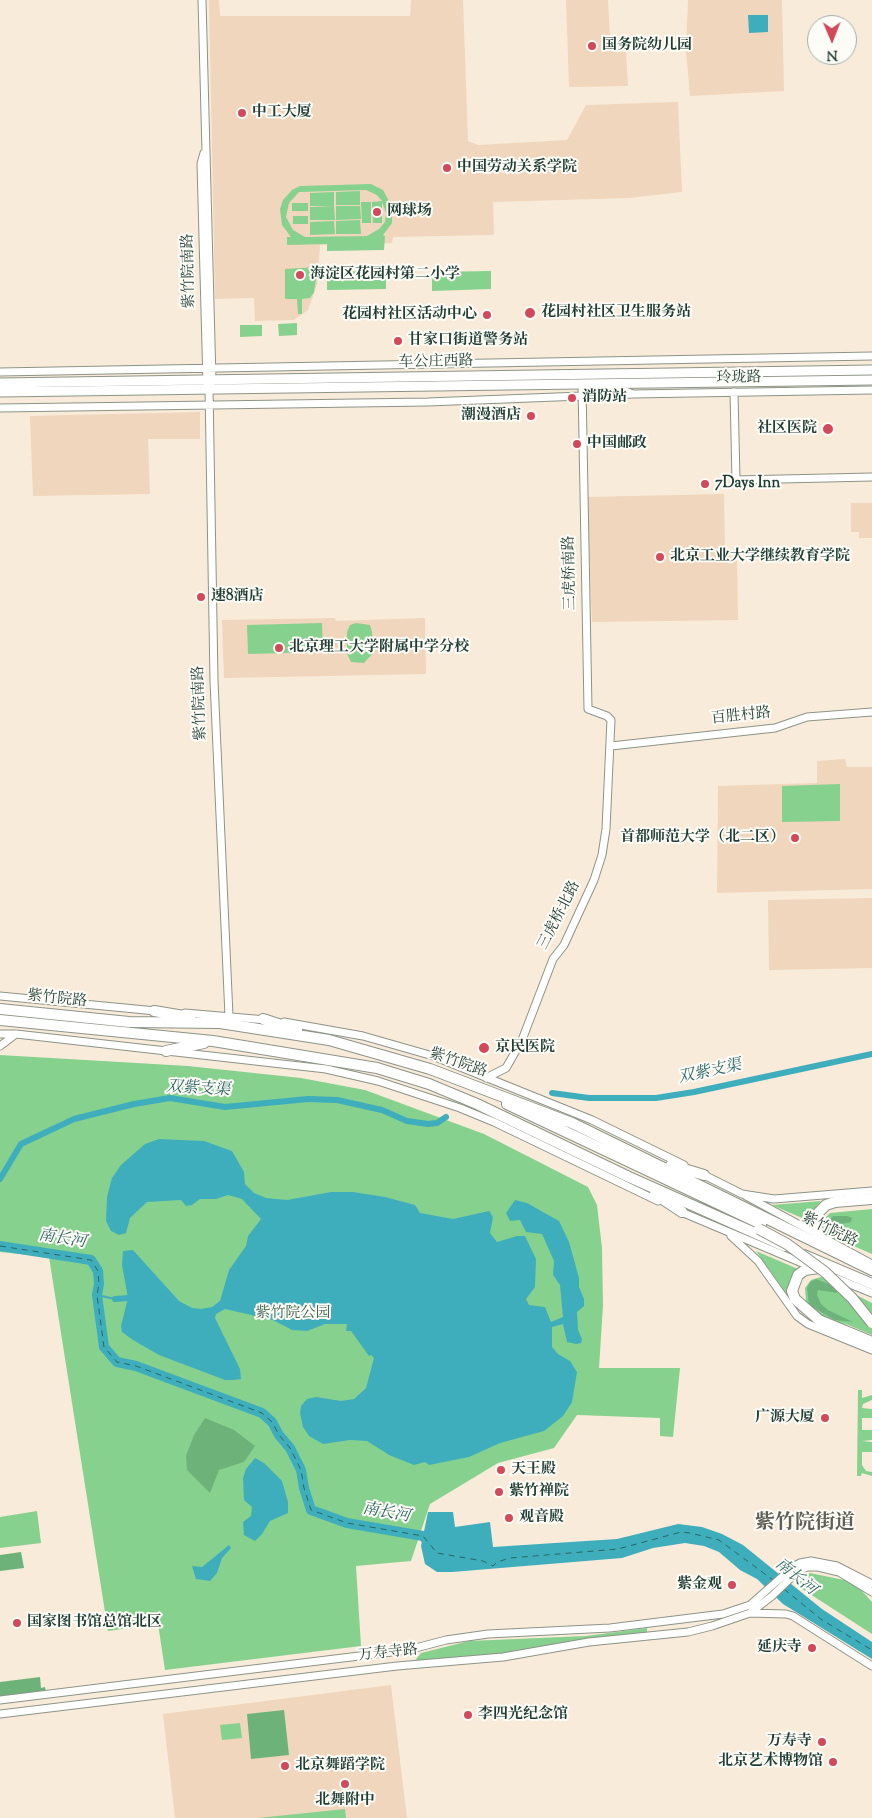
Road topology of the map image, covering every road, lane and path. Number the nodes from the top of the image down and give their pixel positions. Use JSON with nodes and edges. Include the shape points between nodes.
{"nodes":[{"id":1,"x":202,"y":0,"type":"edge"},
{"id":2,"x":872,"y":356,"type":"edge"},
{"id":3,"x":209,"y":369,"type":"junction"},
{"id":4,"x":872,"y":370,"type":"edge"},
{"id":5,"x":0,"y":372,"type":"edge"},
{"id":6,"x":872,"y":380,"type":"edge"},
{"id":7,"x":0,"y":383,"type":"edge"},
{"id":8,"x":209,"y":383,"type":"junction"},
{"id":9,"x":582,"y":384,"type":"junction"},
{"id":10,"x":608,"y":384,"type":"junction"},
{"id":11,"x":872,"y":390,"type":"edge"},
{"id":12,"x":0,"y":392,"type":"edge"},
{"id":13,"x":734,"y":392,"type":"junction"},
{"id":14,"x":633,"y":394,"type":"junction"},
{"id":15,"x":582,"y":397,"type":"junction"},
{"id":16,"x":210,"y":405,"type":"junction"},
{"id":17,"x":0,"y":408,"type":"edge"},
{"id":18,"x":872,"y":477,"type":"edge"},
{"id":19,"x":872,"y":712,"type":"edge"},
{"id":20,"x":611,"y":746,"type":"junction"},
{"id":21,"x":0,"y":996,"type":"edge"},
{"id":22,"x":0,"y":1009,"type":"edge"},
{"id":23,"x":154,"y":1011,"type":"junction"},
{"id":24,"x":229,"y":1016,"type":"junction"},
{"id":25,"x":263,"y":1019,"type":"junction"},
{"id":26,"x":0,"y":1020,"type":"edge"},
{"id":27,"x":220,"y":1023,"type":"junction"},
{"id":28,"x":0,"y":1034,"type":"edge"},
{"id":29,"x":16,"y":1034,"type":"junction"},
{"id":30,"x":213,"y":1040,"type":"junction"},
{"id":31,"x":329,"y":1040,"type":"junction"},
{"id":32,"x":0,"y":1046,"type":"edge"},
{"id":33,"x":166,"y":1051,"type":"junction"},
{"id":34,"x":430,"y":1069,"type":"junction"},
{"id":35,"x":486,"y":1078,"type":"junction"},
{"id":36,"x":429,"y":1084,"type":"junction"},
{"id":37,"x":637,"y":1154,"type":"junction"},
{"id":38,"x":704,"y":1175,"type":"junction"},
{"id":39,"x":630,"y":1177,"type":"junction"},
{"id":40,"x":872,"y":1191,"type":"edge"},
{"id":41,"x":742,"y":1194,"type":"junction"},
{"id":42,"x":872,"y":1199,"type":"edge"},
{"id":43,"x":682,"y":1212,"type":"junction"},
{"id":44,"x":760,"y":1227,"type":"junction"},
{"id":45,"x":727,"y":1233,"type":"junction"},
{"id":46,"x":821,"y":1241,"type":"junction"},
{"id":47,"x":872,"y":1264,"type":"edge"},
{"id":48,"x":832,"y":1266,"type":"junction"},
{"id":49,"x":814,"y":1268,"type":"junction"},
{"id":50,"x":872,"y":1270,"type":"edge"},
{"id":51,"x":871,"y":1288,"type":"edge"},
{"id":52,"x":872,"y":1314,"type":"edge"},
{"id":53,"x":872,"y":1323,"type":"edge"},
{"id":54,"x":872,"y":1342,"type":"edge"},
{"id":55,"x":872,"y":1350,"type":"edge"},
{"id":56,"x":787,"y":1576,"type":"junction"},
{"id":57,"x":872,"y":1584,"type":"edge"},
{"id":58,"x":872,"y":1592,"type":"edge"},
{"id":59,"x":769,"y":1594,"type":"junction"},
{"id":60,"x":750,"y":1613,"type":"junction"},
{"id":61,"x":872,"y":1666,"type":"edge"},
{"id":62,"x":0,"y":1700,"type":"edge"},
{"id":63,"x":0,"y":1714,"type":"edge"}],
"edges":[{"from":1,"to":3,"type":"street","name":"紫竹院南路"},
{"from":2,"to":3,"type":"street","name":"玲珑路"},
{"from":3,"to":5,"type":"street","name":"玲珑路"},
{"from":3,"to":8,"type":"street","name":"紫竹院南路"},
{"from":4,"to":8,"type":"main road","name":"车公庄西路"},
{"from":6,"to":10,"type":"main road","name":"车公庄西路"},
{"from":7,"to":8,"type":"main road","name":"车公庄西路"},
{"from":8,"to":9,"type":"main road","name":"车公庄西路"},
{"from":8,"to":12,"type":"main road","name":"车公庄西路"},
{"from":8,"to":16,"type":"street","name":"紫竹院南路"},
{"from":9,"to":10,"type":"main road","name":"车公庄西路"},
{"from":9,"to":15,"type":"street","name":"三虎桥南路"},
{"from":10,"to":14,"type":"street","name":"玲珑路"},
{"from":11,"to":13,"type":"street","name":"玲珑路"},
{"from":13,"to":14,"type":"street","name":"玲珑路"},
{"from":13,"to":18,"type":"street","via":[[736,480]]},
{"from":14,"to":15,"type":"street"},
{"from":15,"to":16,"type":"street"},
{"from":15,"to":20,"type":"street","name":"三虎桥南路","via":[[588,709],[611,720]]},
{"from":16,"to":17,"type":"street"},
{"from":16,"to":24,"type":"street","name":"紫竹院南路","via":[[214,681]]},
{"from":19,"to":20,"type":"street","name":"百胜村路","via":[[807,717],[775,728]]},
{"from":20,"to":35,"type":"street","name":"三虎桥北路","via":[[606,829],[594,880],[564,945],[553,959],[522,1040],[506,1068]]},
{"from":21,"to":23,"type":"street","name":"紫竹院路"},
{"from":22,"to":27,"type":"highway","name":"紫竹院路","via":[[129,1022]]},
{"from":23,"to":24,"type":"street","name":"紫竹院路"},
{"from":23,"to":27,"type":"highway"},
{"from":24,"to":25,"type":"street","name":"紫竹院路"},
{"from":25,"to":31,"type":"highway"},
{"from":25,"to":35,"type":"street","name":"紫竹院路","via":[[303,1024],[391,1044],[433,1056]]},
{"from":26,"to":30,"type":"highway","name":"紫竹院路"},
{"from":27,"to":31,"type":"highway","name":"紫竹院路"},
{"from":28,"to":29,"type":"street","name":"紫竹院路"},
{"from":29,"to":32,"type":"street"},
{"from":29,"to":33,"type":"street","name":"紫竹院路"},
{"from":30,"to":33,"type":"highway"},
{"from":30,"to":36,"type":"highway","name":"紫竹院路","via":[[377,1068]]},
{"from":31,"to":34,"type":"highway","name":"紫竹院路"},
{"from":33,"to":43,"type":"street","name":"紫竹院路","via":[[326,1070],[378,1081],[485,1119]]},
{"from":34,"to":37,"type":"highway","name":"紫竹院路","via":[[572,1123]]},
{"from":34,"to":44,"type":"highway","via":[[570,1133]]},
{"from":35,"to":38,"type":"street","name":"紫竹院路","via":[[592,1120]]},
{"from":36,"to":39,"type":"highway","name":"紫竹院路","via":[[518,1122]]},
{"from":36,"to":44,"type":"highway","via":[[467,1094],[568,1137]]},
{"from":37,"to":38,"type":"highway"},
{"from":37,"to":46,"type":"highway","name":"紫竹院路"},
{"from":38,"to":41,"type":"street","name":"紫竹院路"},
{"from":39,"to":43,"type":"highway"},
{"from":39,"to":48,"type":"highway","name":"紫竹院路","via":[[759,1237]]},
{"from":40,"to":41,"type":"street","via":[[774,1199]]},
{"from":41,"to":46,"type":"street","name":"紫竹院路"},
{"from":42,"to":46,"type":"highway","via":[[826,1205],[816,1221]]},
{"from":43,"to":45,"type":"street","name":"紫竹院路"},
{"from":44,"to":52,"type":"highway","bridge":true,"via":[[813,1257],[846,1285]]},
{"from":44,"to":53,"type":"highway","bridge":true,"via":[[825,1272]]},
{"from":45,"to":49,"type":"street","name":"紫竹院路"},
{"from":45,"to":55,"type":"street","via":[[758,1261],[797,1316],[808,1324]]},
{"from":46,"to":47,"type":"street","name":"紫竹院路"},
{"from":46,"to":50,"type":"highway","name":"紫竹院路"},
{"from":48,"to":49,"type":"highway"},
{"from":48,"to":51,"type":"highway","name":"紫竹院路"},
{"from":49,"to":51,"type":"street","name":"紫竹院路"},
{"from":49,"to":54,"type":"highway","via":[[798,1275],[792,1291],[795,1299],[819,1320]]},
{"from":56,"to":57,"type":"street","via":[[800,1563],[818,1562],[842,1568]]},
{"from":56,"to":58,"type":"street","via":[[802,1569],[818,1567],[850,1577]]},
{"from":56,"to":59,"type":"street"},
{"from":59,"to":60,"type":"street","name":"万寿寺路"},
{"from":59,"to":62,"type":"street","name":"万寿寺路","via":[[750,1605],[723,1614],[693,1619],[610,1628],[488,1634],[408,1650]]},
{"from":60,"to":61,"type":"street","via":[[793,1616]]},
{"from":60,"to":63,"type":"street","name":"万寿寺路","via":[[688,1632],[589,1642],[503,1657],[396,1666]]}]}
